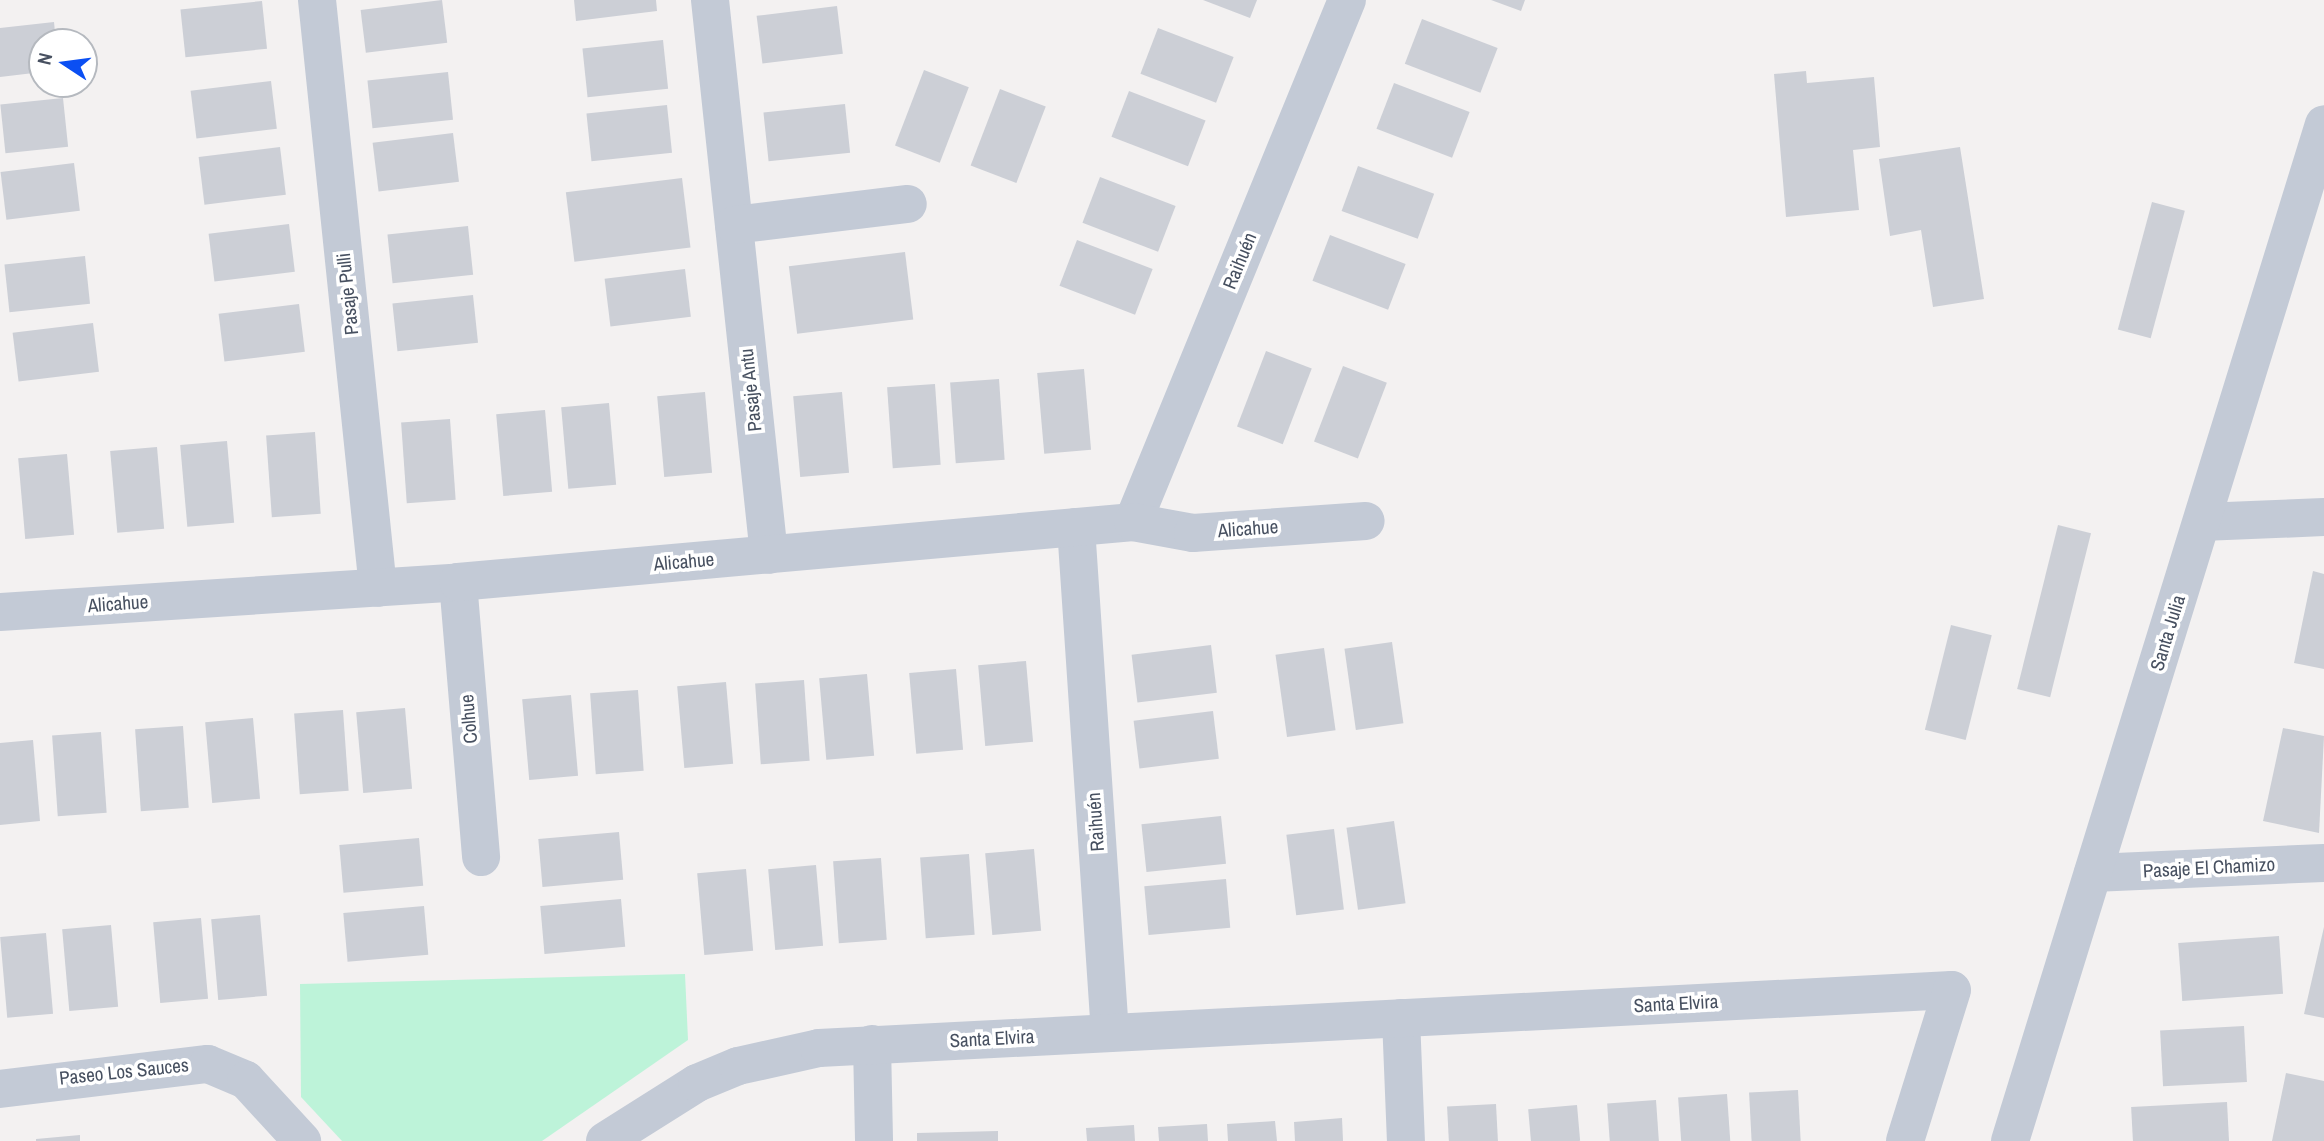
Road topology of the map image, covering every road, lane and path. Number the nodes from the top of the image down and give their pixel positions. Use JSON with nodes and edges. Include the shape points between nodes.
{"nodes":[{"id":1,"x":317,"y":0,"type":"edge"},
{"id":2,"x":710,"y":0,"type":"edge"},
{"id":3,"x":1347,"y":0,"type":"edge"},
{"id":4,"x":2324,"y":124,"type":"edge"},
{"id":5,"x":2315,"y":183,"type":"edge"},
{"id":6,"x":908,"y":204,"type":"dead end"},
{"id":7,"x":734,"y":225,"type":"junction"},
{"id":8,"x":2324,"y":517,"type":"edge"},
{"id":9,"x":1366,"y":521,"type":"dead end"},
{"id":10,"x":1133,"y":522,"type":"junction"},
{"id":11,"x":2202,"y":523,"type":"junction"},
{"id":12,"x":1076,"y":527,"type":"junction"},
{"id":13,"x":769,"y":555,"type":"junction"},
{"id":14,"x":458,"y":582,"type":"junction"},
{"id":15,"x":378,"y":588,"type":"junction"},
{"id":16,"x":0,"y":612,"type":"edge"},
{"id":17,"x":481,"y":856,"type":"dead end"},
{"id":18,"x":2324,"y":863,"type":"edge"},
{"id":19,"x":2093,"y":873,"type":"junction"},
{"id":20,"x":1401,"y":1018,"type":"junction"},
{"id":21,"x":1110,"y":1033,"type":"junction"},
{"id":22,"x":872,"y":1044,"type":"junction"},
{"id":23,"x":0,"y":1089,"type":"edge"},
{"id":24,"x":302,"y":1141,"type":"edge"},
{"id":25,"x":605,"y":1141,"type":"edge"},
{"id":26,"x":874,"y":1141,"type":"edge"},
{"id":27,"x":1405,"y":1141,"type":"edge"},
{"id":28,"x":1905,"y":1141,"type":"edge"},
{"id":29,"x":2010,"y":1141,"type":"edge"}],
"edges":[{"from":1,"to":15,"type":"street","name":"Pasaje Pulli"},
{"from":2,"to":7,"type":"street","name":"Pasaje Antu"},
{"from":3,"to":10,"type":"street","name":"Raihuén"},
{"from":4,"to":5,"type":"street","name":"Santa Julia"},
{"from":5,"to":11,"type":"street","name":"Santa Julia"},
{"from":6,"to":7,"type":"street"},
{"from":7,"to":13,"type":"street","name":"Pasaje Antu"},
{"from":8,"to":11,"type":"street"},
{"from":9,"to":10,"type":"street","name":"Alicahue","via":[[1193,533]]},
{"from":10,"to":12,"type":"street","name":"Alicahue"},
{"from":11,"to":19,"type":"street","name":"Santa Julia"},
{"from":12,"to":13,"type":"street","name":"Alicahue"},
{"from":12,"to":21,"type":"street","name":"Raihuén"},
{"from":13,"to":14,"type":"street","name":"Alicahue"},
{"from":14,"to":15,"type":"street","name":"Alicahue"},
{"from":14,"to":17,"type":"street","name":"Colhue"},
{"from":15,"to":16,"type":"street","name":"Alicahue"},
{"from":18,"to":19,"type":"street","name":"Pasaje El Chamizo"},
{"from":19,"to":29,"type":"street","name":"Santa Julia"},
{"from":20,"to":21,"type":"street","name":"Santa Elvira"},
{"from":20,"to":27,"type":"street"},
{"from":20,"to":28,"type":"street","name":"Santa Elvira","via":[[1952,990]]},
{"from":21,"to":22,"type":"street","name":"Santa Elvira"},
{"from":22,"to":25,"type":"street","name":"Santa Elvira","via":[[820,1048],[738,1066],[697,1083]]},
{"from":22,"to":26,"type":"street"},
{"from":23,"to":24,"type":"street","name":"Paseo Los Sauces","via":[[208,1064],[247,1080]]}]}
